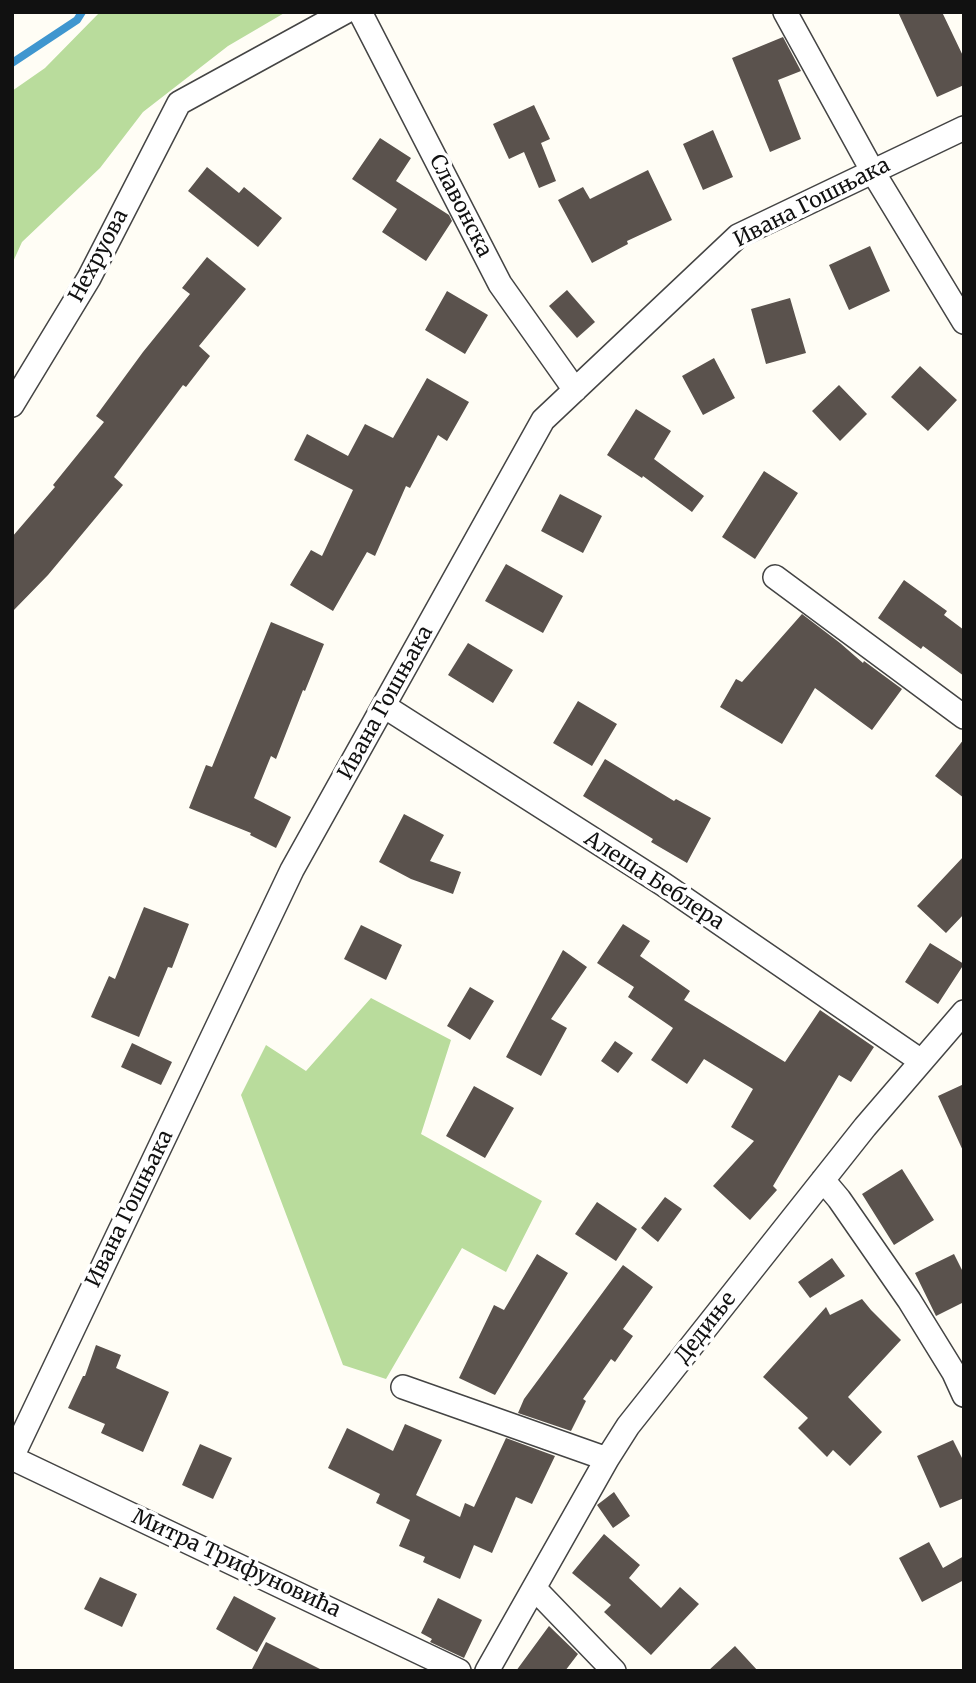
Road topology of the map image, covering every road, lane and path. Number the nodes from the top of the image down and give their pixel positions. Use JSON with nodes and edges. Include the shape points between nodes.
{"nodes":[{"id":1,"x":345,"y":12,"type":"edge"},
{"id":2,"x":360,"y":12,"type":"edge"},
{"id":3,"x":785,"y":12,"type":"edge"},
{"id":4,"x":964,"y":128,"type":"edge"},
{"id":5,"x":873,"y":172,"type":"junction"},
{"id":6,"x":964,"y":322,"type":"edge"},
{"id":7,"x":575,"y":390,"type":"junction"},
{"id":8,"x":12,"y":405,"type":"edge"},
{"id":9,"x":775,"y":577,"type":"dead end"},
{"id":10,"x":384,"y":706,"type":"junction"},
{"id":11,"x":964,"y":717,"type":"edge"},
{"id":12,"x":964,"y":1012,"type":"edge"},
{"id":13,"x":921,"y":1061,"type":"junction"},
{"id":14,"x":823,"y":1180,"type":"junction"},
{"id":15,"x":403,"y":1387,"type":"dead end"},
{"id":16,"x":964,"y":1395,"type":"edge"},
{"id":17,"x":12,"y":1457,"type":"edge"},
{"id":18,"x":607,"y":1459,"type":"junction"},
{"id":19,"x":535,"y":1589,"type":"junction"},
{"id":20,"x":459,"y":1671,"type":"edge"},
{"id":21,"x":487,"y":1671,"type":"edge"},
{"id":22,"x":614,"y":1671,"type":"edge"}],
"edges":[{"from":1,"to":8,"type":"street","name":"Нехруова","via":[[179,103],[89,278]]},
{"from":2,"to":7,"type":"street","name":"Славонска","via":[[500,284]]},
{"from":3,"to":5,"type":"street"},
{"from":4,"to":5,"type":"street","name":"Ивана Гошњака"},
{"from":5,"to":6,"type":"street"},
{"from":5,"to":7,"type":"street","name":"Ивана Гошњака","via":[[738,236]]},
{"from":7,"to":10,"type":"street","name":"Ивана Гошњака","via":[[543,420]]},
{"from":9,"to":11,"type":"street"},
{"from":10,"to":13,"type":"street","name":"Алеша Беблера","via":[[663,884]]},
{"from":10,"to":17,"type":"street","name":"Ивана Гошњака","via":[[292,870]]},
{"from":12,"to":13,"type":"street","name":"Дедиње"},
{"from":13,"to":14,"type":"street","name":"Дедиње"},
{"from":14,"to":16,"type":"street","via":[[909,1300]]},
{"from":14,"to":18,"type":"street","name":"Дедиње","via":[[628,1426]]},
{"from":15,"to":18,"type":"street"},
{"from":17,"to":20,"type":"street","name":"Митра Трифуновића"},
{"from":18,"to":19,"type":"street","name":"Дедиње"},
{"from":19,"to":21,"type":"street","name":"Дедиње"},
{"from":19,"to":22,"type":"street"}]}
